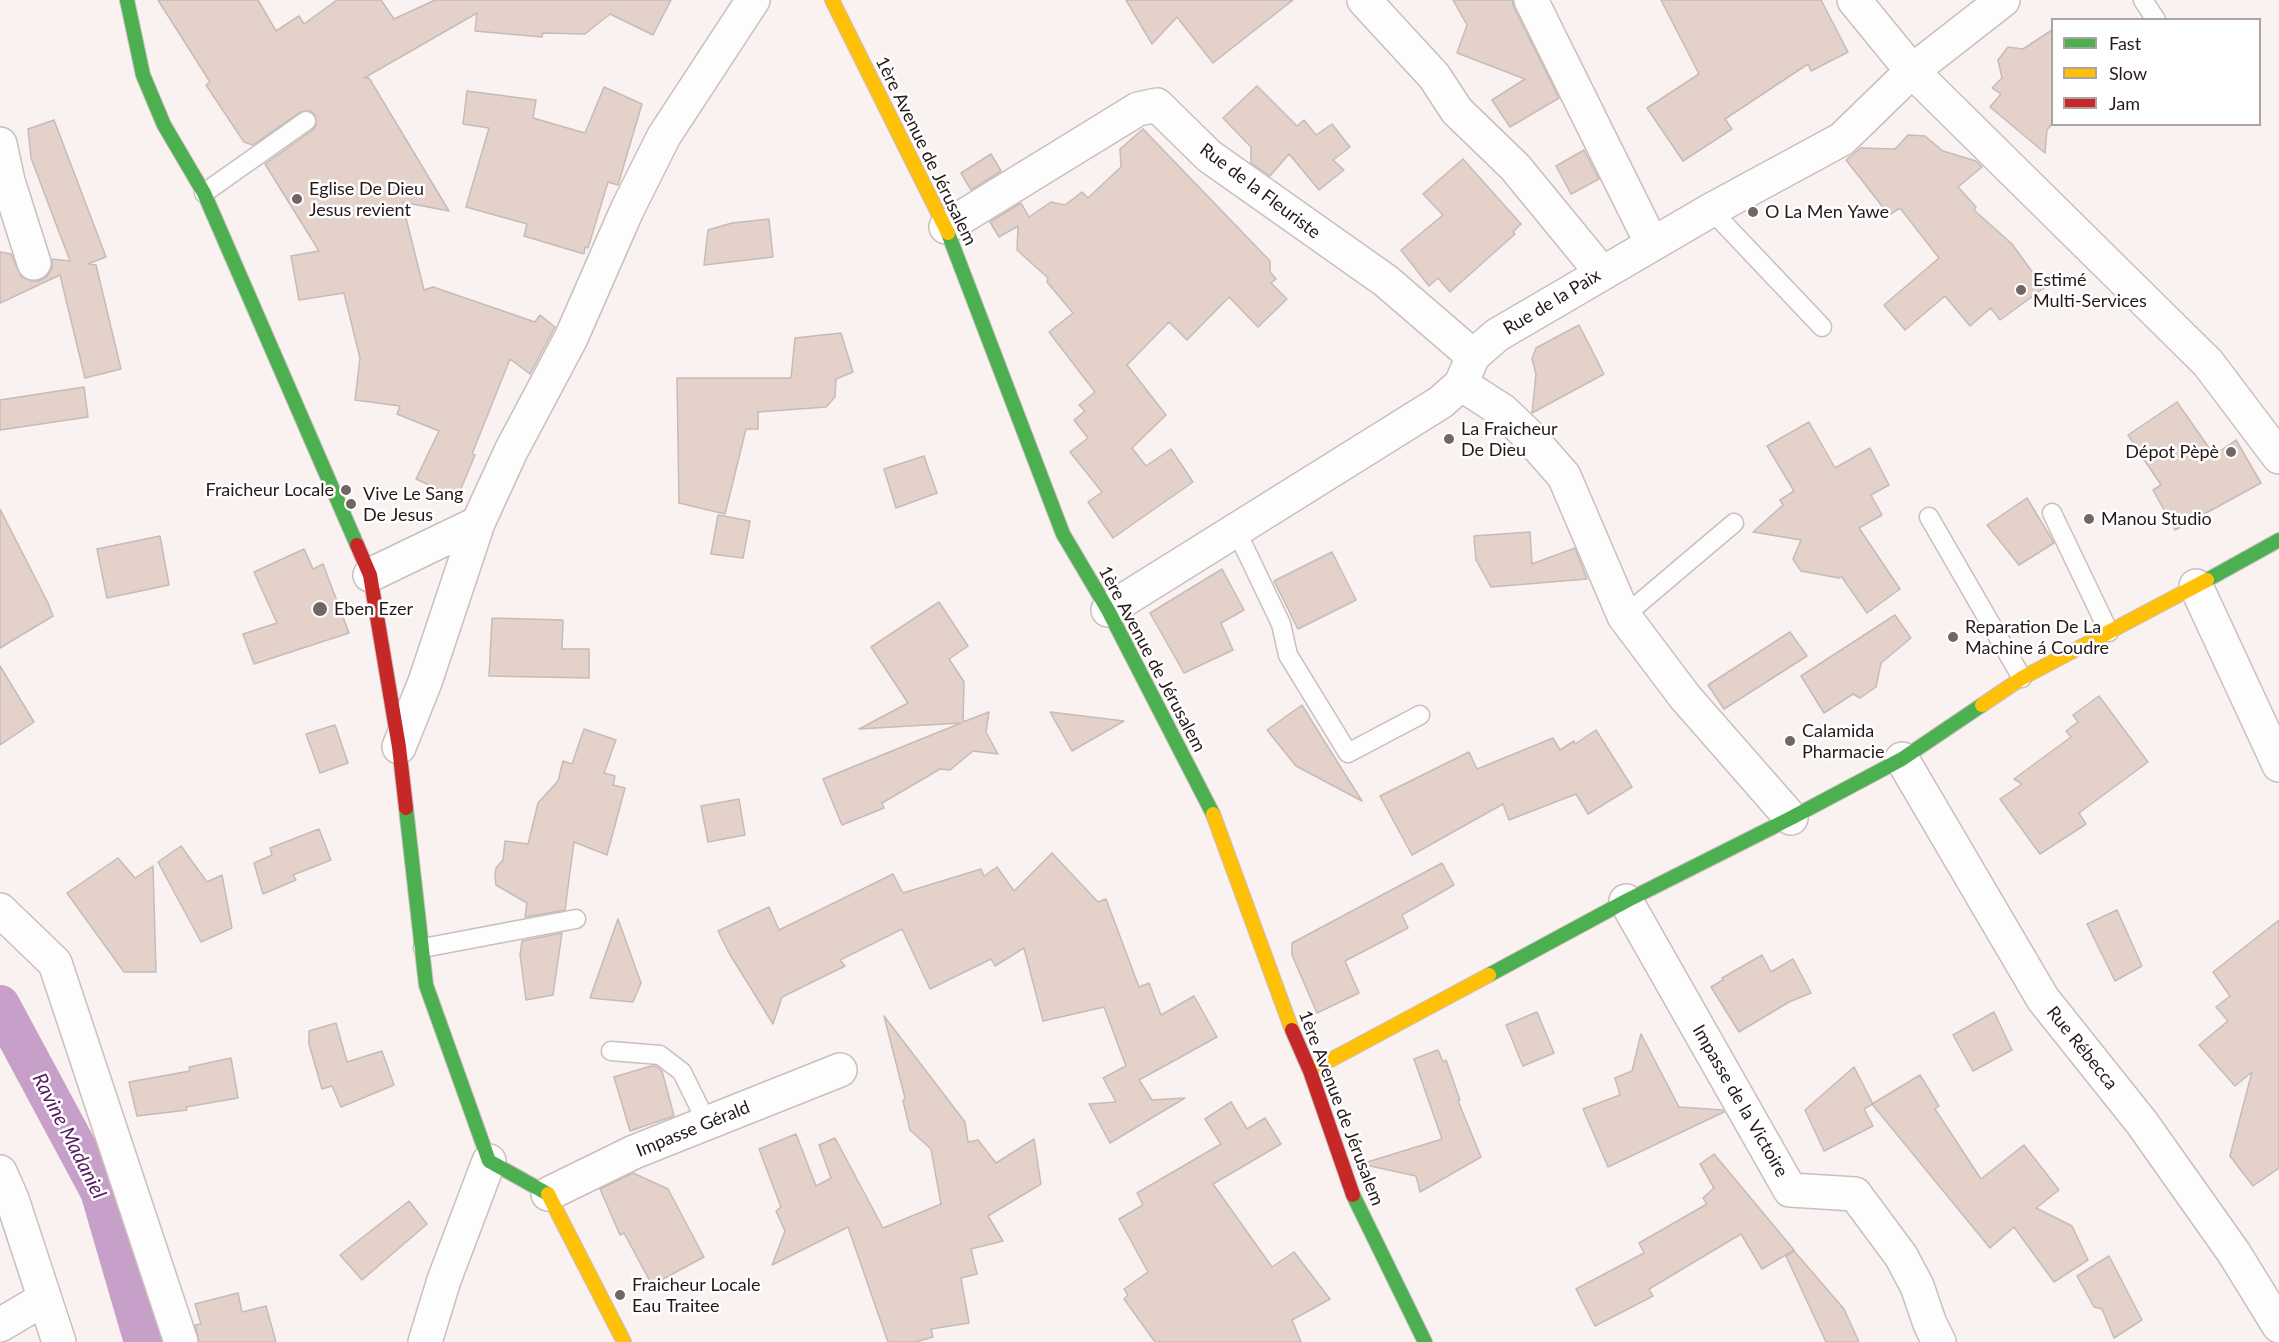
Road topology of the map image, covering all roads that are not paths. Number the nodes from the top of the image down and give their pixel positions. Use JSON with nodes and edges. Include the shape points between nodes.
{"nodes":[{"id":1,"x":127,"y":0,"type":"edge"},
{"id":2,"x":832,"y":0,"type":"edge"},
{"id":3,"x":1364,"y":0,"type":"edge"},
{"id":4,"x":1531,"y":0,"type":"edge"},
{"id":5,"x":1854,"y":0,"type":"edge"},
{"id":6,"x":2003,"y":0,"type":"edge"},
{"id":7,"x":2143,"y":0,"type":"edge"},
{"id":8,"x":743,"y":3,"type":"edge"},
{"id":9,"x":2155,"y":18,"type":"edge"},
{"id":10,"x":1912,"y":71,"type":"junction"},
{"id":11,"x":306,"y":121,"type":"dead end"},
{"id":12,"x":0,"y":144,"type":"edge"},
{"id":13,"x":204,"y":193,"type":"junction"},
{"id":14,"x":1711,"y":210,"type":"junction"},
{"id":15,"x":946,"y":227,"type":"junction"},
{"id":16,"x":1652,"y":244,"type":"junction"},
{"id":17,"x":34,"y":262,"type":"dead end"},
{"id":18,"x":1602,"y":273,"type":"junction"},
{"id":19,"x":1822,"y":327,"type":"dead end"},
{"id":20,"x":1467,"y":370,"type":"junction"},
{"id":21,"x":2279,"y":457,"type":"edge"},
{"id":22,"x":2052,"y":513,"type":"dead end"},
{"id":23,"x":1929,"y":517,"type":"dead end"},
{"id":24,"x":478,"y":523,"type":"junction"},
{"id":25,"x":1734,"y":523,"type":"dead end"},
{"id":26,"x":1236,"y":530,"type":"junction"},
{"id":27,"x":2279,"y":540,"type":"edge"},
{"id":28,"x":370,"y":575,"type":"junction"},
{"id":29,"x":2196,"y":586,"type":"junction"},
{"id":30,"x":1107,"y":610,"type":"junction"},
{"id":31,"x":1624,"y":616,"type":"junction"},
{"id":32,"x":2109,"y":632,"type":"junction"},
{"id":33,"x":2022,"y":678,"type":"junction"},
{"id":34,"x":1420,"y":715,"type":"dead end"},
{"id":35,"x":399,"y":747,"type":"junction"},
{"id":36,"x":1902,"y":759,"type":"junction"},
{"id":37,"x":2279,"y":765,"type":"edge"},
{"id":38,"x":1791,"y":818,"type":"junction"},
{"id":39,"x":1626,"y":901,"type":"junction"},
{"id":40,"x":0,"y":910,"type":"edge"},
{"id":41,"x":576,"y":919,"type":"dead end"},
{"id":42,"x":423,"y":948,"type":"junction"},
{"id":43,"x":611,"y":1051,"type":"dead end"},
{"id":44,"x":840,"y":1070,"type":"dead end"},
{"id":45,"x":1310,"y":1071,"type":"junction"},
{"id":46,"x":707,"y":1123,"type":"junction"},
{"id":47,"x":489,"y":1161,"type":"junction"},
{"id":48,"x":0,"y":1172,"type":"edge"},
{"id":49,"x":548,"y":1194,"type":"junction"},
{"id":50,"x":44,"y":1299,"type":"junction"},
{"id":51,"x":0,"y":1325,"type":"edge"},
{"id":52,"x":2279,"y":1326,"type":"edge"},
{"id":53,"x":59,"y":1342,"type":"edge"},
{"id":54,"x":181,"y":1342,"type":"edge"},
{"id":55,"x":424,"y":1342,"type":"edge"},
{"id":56,"x":624,"y":1342,"type":"edge"},
{"id":57,"x":1425,"y":1342,"type":"edge"},
{"id":58,"x":1939,"y":1342,"type":"edge"}],
"edges":[{"from":1,"to":13,"type":"street","via":[[143,75],[165,125]]},
{"from":2,"to":15,"type":"street","name":"1ère Avenue de Jérusalem"},
{"from":3,"to":18,"type":"street","via":[[1434,76],[1457,111],[1515,167]]},
{"from":4,"to":16,"type":"street"},
{"from":5,"to":10,"type":"street"},
{"from":6,"to":10,"type":"street","name":"Rue de la Paix"},
{"from":7,"to":9,"type":"lane"},
{"from":8,"to":24,"type":"street","via":[[664,136],[571,338]]},
{"from":10,"to":14,"type":"street","name":"Rue de la Paix","via":[[1842,139]]},
{"from":10,"to":21,"type":"street","via":[[2208,363]]},
{"from":11,"to":13,"type":"lane"},
{"from":12,"to":17,"type":"street"},
{"from":13,"to":28,"type":"street"},
{"from":14,"to":16,"type":"street","name":"Rue de la Paix"},
{"from":14,"to":19,"type":"lane"},
{"from":15,"to":20,"type":"street","name":"Rue de la Fleuriste","via":[[1138,110],[1157,105],[1209,156],[1386,281]]},
{"from":15,"to":30,"type":"street","name":"1ère Avenue de Jérusalem","via":[[1063,534]]},
{"from":16,"to":18,"type":"street","name":"Rue de la Paix"},
{"from":18,"to":20,"type":"street","name":"Rue de la Paix","via":[[1497,335]]},
{"from":20,"to":26,"type":"street","name":"Rue de la Paix","via":[[1441,402]]},
{"from":20,"to":31,"type":"street","via":[[1564,476]]},
{"from":22,"to":32,"type":"lane"},
{"from":23,"to":33,"type":"lane"},
{"from":24,"to":28,"type":"street"},
{"from":24,"to":35,"type":"street"},
{"from":25,"to":31,"type":"lane"},
{"from":26,"to":30,"type":"street","name":"Rue de la Paix"},
{"from":26,"to":34,"type":"lane","via":[[1281,624],[1288,656],[1348,753]]},
{"from":27,"to":29,"type":"street"},
{"from":28,"to":35,"type":"street"},
{"from":29,"to":32,"type":"street"},
{"from":29,"to":37,"type":"street"},
{"from":30,"to":45,"type":"street","name":"1ère Avenue de Jérusalem","via":[[1218,824]]},
{"from":31,"to":38,"type":"street","via":[[1685,697]]},
{"from":32,"to":33,"type":"street"},
{"from":33,"to":36,"type":"street"},
{"from":35,"to":42,"type":"street"},
{"from":36,"to":38,"type":"street"},
{"from":36,"to":52,"type":"street","name":"Rue Rébecca","via":[[2043,999],[2142,1123],[2234,1253]]},
{"from":38,"to":39,"type":"street"},
{"from":39,"to":45,"type":"street"},
{"from":39,"to":58,"type":"street","name":"Impasse de la Victoire","via":[[1790,1190],[1855,1194],[1901,1256]]},
{"from":40,"to":54,"type":"street","via":[[55,963]]},
{"from":41,"to":42,"type":"lane"},
{"from":42,"to":47,"type":"street","via":[[426,985]]},
{"from":43,"to":46,"type":"lane","via":[[660,1055],[682,1072]]},
{"from":44,"to":46,"type":"street","name":"Impasse Gérald"},
{"from":45,"to":57,"type":"street","name":"1ère Avenue de Jérusalem","via":[[1350,1189]]},
{"from":46,"to":49,"type":"street","name":"Impasse Gérald","via":[[634,1152]]},
{"from":47,"to":49,"type":"street"},
{"from":47,"to":55,"type":"street"},
{"from":48,"to":50,"type":"street"},
{"from":49,"to":56,"type":"street"},
{"from":50,"to":51,"type":"street"},
{"from":50,"to":53,"type":"street"}]}
